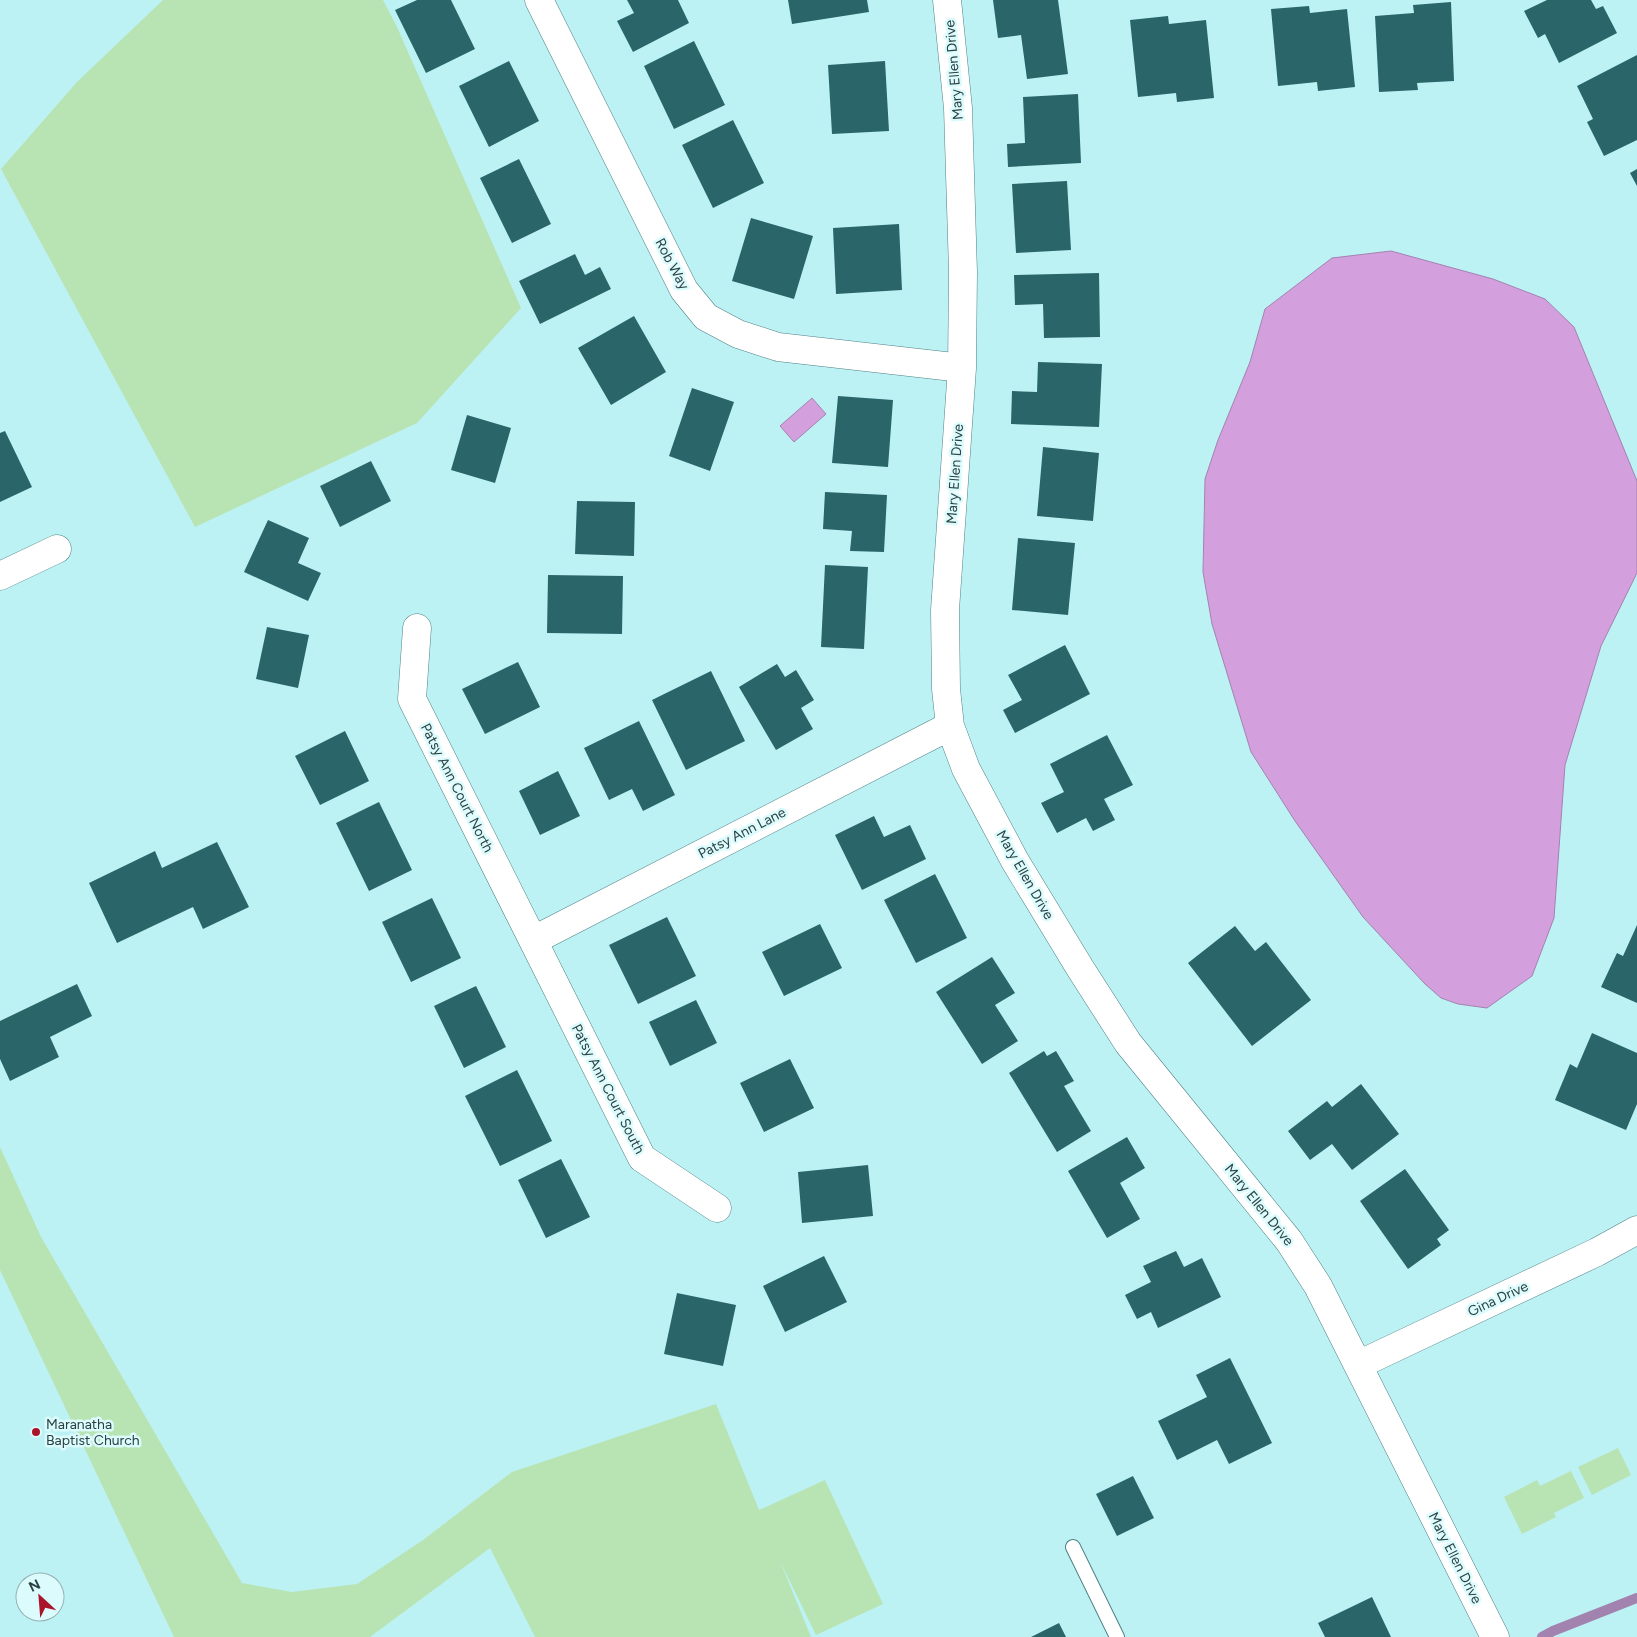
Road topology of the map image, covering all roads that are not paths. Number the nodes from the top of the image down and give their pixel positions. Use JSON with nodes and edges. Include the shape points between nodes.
{"nodes":[{"id":1,"x":539,"y":0,"type":"edge"},
{"id":2,"x":947,"y":0,"type":"edge"},
{"id":3,"x":962,"y":368,"type":"junction"},
{"id":4,"x":57,"y":549,"type":"dead end"},
{"id":5,"x":0,"y":576,"type":"edge"},
{"id":6,"x":417,"y":628,"type":"dead end"},
{"id":7,"x":950,"y":726,"type":"junction"},
{"id":8,"x":534,"y":940,"type":"junction"},
{"id":9,"x":717,"y":1208,"type":"dead end"},
{"id":10,"x":1637,"y":1230,"type":"edge"},
{"id":11,"x":1358,"y":1366,"type":"junction"},
{"id":12,"x":1073,"y":1547,"type":"dead end"},
{"id":13,"x":1494,"y":1635,"type":"edge"},
{"id":14,"x":1117,"y":1637,"type":"edge"}],
"edges":[{"from":1,"to":3,"type":"street","name":"Rob Way","via":[[684,290],[706,317],[738,334],[778,347]]},
{"from":2,"to":3,"type":"street","name":"Mary Ellen Drive","via":[[958,108]]},
{"from":3,"to":7,"type":"street","name":"Mary Ellen Drive","via":[[945,610]]},
{"from":4,"to":5,"type":"street"},
{"from":6,"to":8,"type":"street","name":"Patsy Ann Court North","via":[[412,699]]},
{"from":7,"to":8,"type":"street","name":"Patsy Ann Lane"},
{"from":7,"to":11,"type":"street","name":"Mary Ellen Drive","via":[[966,769],[1014,861],[1080,968],[1128,1043],[1289,1241],[1318,1286]]},
{"from":8,"to":9,"type":"street","name":"Patsy Ann Court South","via":[[642,1158]]},
{"from":10,"to":11,"type":"street","name":"Gina Drive"},
{"from":11,"to":13,"type":"street","name":"Mary Ellen Drive"},
{"from":12,"to":14,"type":"lane"}]}
